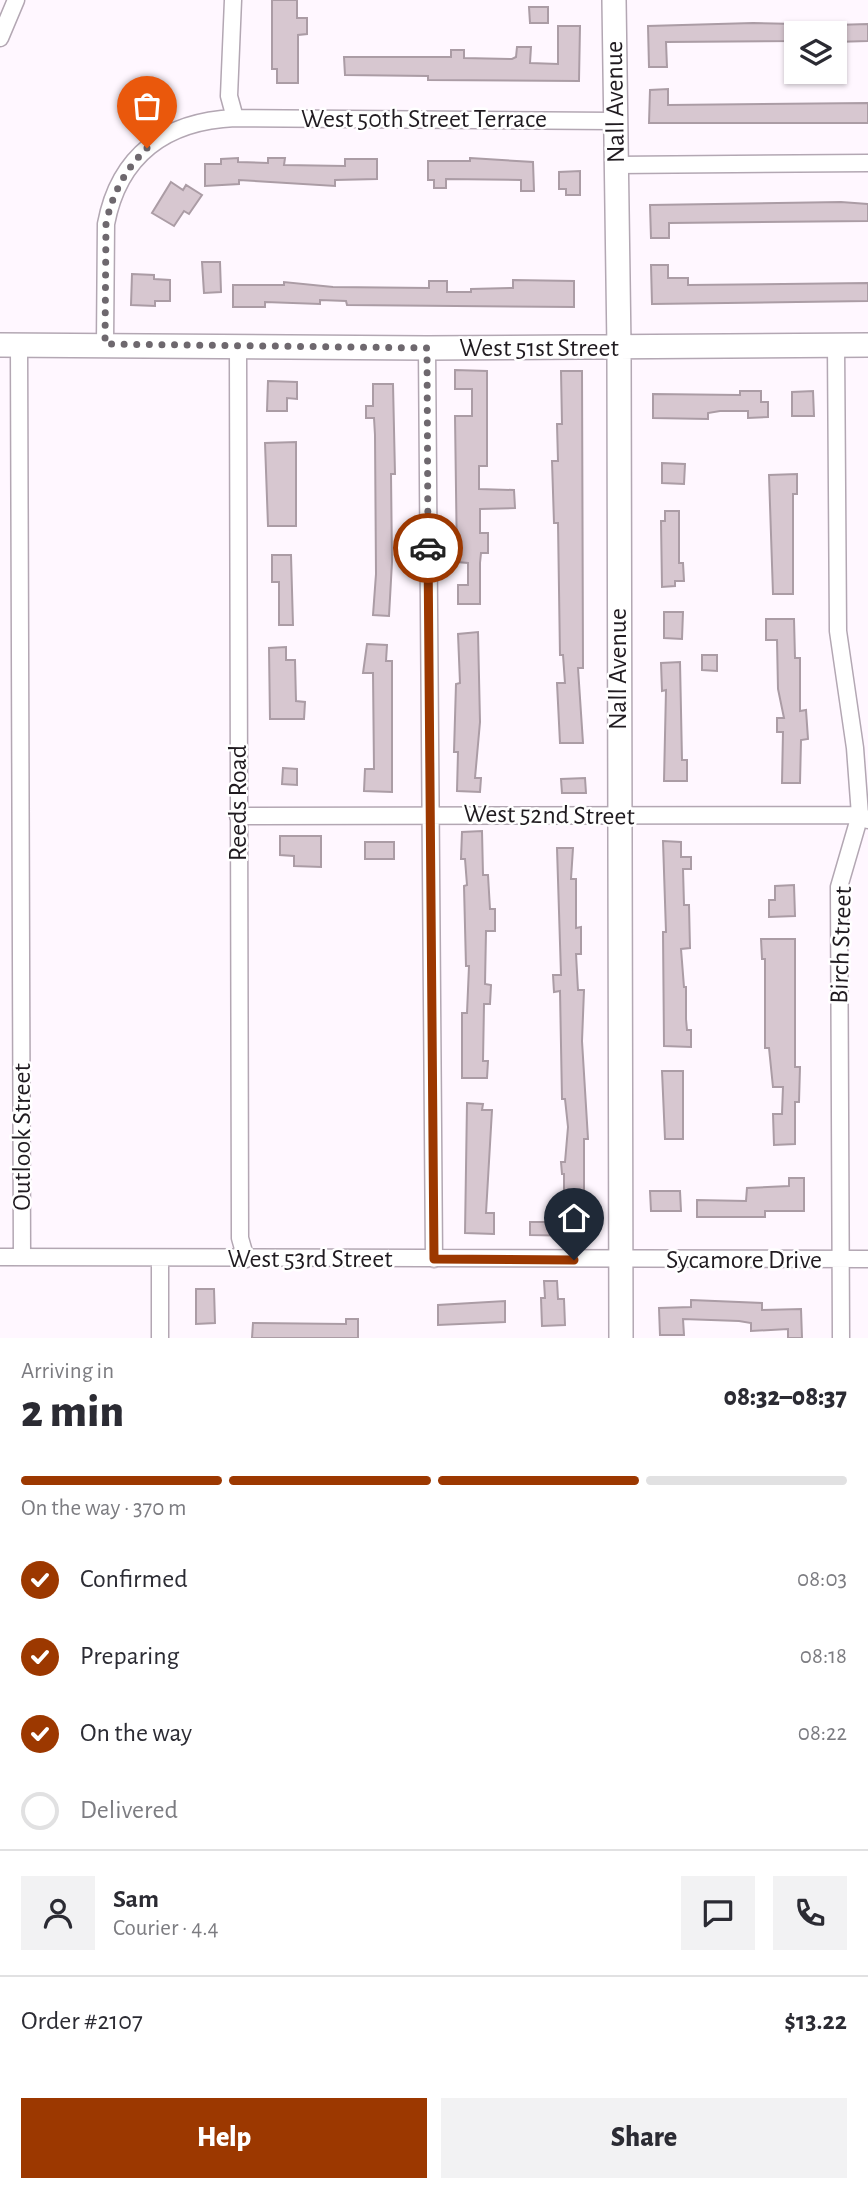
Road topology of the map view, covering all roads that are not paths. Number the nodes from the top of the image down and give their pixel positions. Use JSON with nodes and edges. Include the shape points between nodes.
{"nodes":[{"id":1,"x":16,"y":0,"type":"edge"},
{"id":2,"x":233,"y":0,"type":"edge"},
{"id":3,"x":614,"y":0,"type":"edge"},
{"id":4,"x":0,"y":38,"type":"edge"},
{"id":5,"x":234,"y":118,"type":"junction"},
{"id":6,"x":614,"y":121,"type":"junction"},
{"id":7,"x":868,"y":163,"type":"edge"},
{"id":8,"x":615,"y":165,"type":"junction"},
{"id":9,"x":105,"y":344,"type":"junction"},
{"id":10,"x":9,"y":345,"type":"edge"},
{"id":11,"x":836,"y":345,"type":"junction"},
{"id":12,"x":868,"y":345,"type":"edge"},
{"id":13,"x":239,"y":347,"type":"junction"},
{"id":14,"x":427,"y":348,"type":"junction"},
{"id":15,"x":618,"y":348,"type":"junction"},
{"id":16,"x":429,"y":814,"type":"junction"},
{"id":17,"x":238,"y":816,"type":"junction"},
{"id":18,"x":618,"y":817,"type":"junction"},
{"id":19,"x":864,"y":818,"type":"edge"},
{"id":20,"x":0,"y":1257,"type":"edge"},
{"id":21,"x":22,"y":1257,"type":"junction"},
{"id":22,"x":160,"y":1258,"type":"junction"},
{"id":23,"x":246,"y":1259,"type":"junction"},
{"id":24,"x":434,"y":1259,"type":"junction"},
{"id":25,"x":840,"y":1259,"type":"junction"},
{"id":26,"x":868,"y":1259,"type":"edge"},
{"id":27,"x":621,"y":1261,"type":"junction"},
{"id":28,"x":160,"y":1338,"type":"edge"},
{"id":29,"x":621,"y":1338,"type":"edge"},
{"id":30,"x":841,"y":1338,"type":"edge"}],
"edges":[{"from":1,"to":4,"type":"street"},
{"from":2,"to":5,"type":"street","via":[[229,79]]},
{"from":3,"to":6,"type":"street","name":"Nall Avenue"},
{"from":5,"to":6,"type":"street","name":"West 50th Street Terrace"},
{"from":5,"to":9,"type":"street","via":[[206,119],[174,130],[147,148],[124,175],[106,224]]},
{"from":6,"to":8,"type":"street","name":"Nall Avenue"},
{"from":7,"to":8,"type":"street"},
{"from":8,"to":15,"type":"street","name":"Nall Avenue"},
{"from":9,"to":10,"type":"street","name":"West 51st Street"},
{"from":9,"to":13,"type":"street","name":"West 51st Street"},
{"from":10,"to":21,"type":"street","name":"Outlook Street"},
{"from":11,"to":12,"type":"street","name":"West 51st Street"},
{"from":11,"to":15,"type":"street","name":"West 51st Street"},
{"from":11,"to":19,"type":"street","name":"Birch Street","via":[[838,631]]},
{"from":13,"to":14,"type":"street","name":"West 51st Street"},
{"from":13,"to":17,"type":"street","name":"Reeds Road"},
{"from":14,"to":15,"type":"street","name":"West 51st Street"},
{"from":14,"to":16,"type":"street"},
{"from":15,"to":18,"type":"street","name":"Nall Avenue"},
{"from":16,"to":17,"type":"street","name":"West 52nd Street"},
{"from":16,"to":18,"type":"street","name":"West 52nd Street"},
{"from":16,"to":24,"type":"street"},
{"from":17,"to":23,"type":"street","name":"Reeds Road","via":[[240,1238]]},
{"from":18,"to":19,"type":"street","name":"West 52nd Street"},
{"from":18,"to":27,"type":"street","name":"Nall Avenue"},
{"from":19,"to":25,"type":"street","name":"Birch Street","via":[[839,887]]},
{"from":20,"to":21,"type":"street","name":"West 53rd Street"},
{"from":21,"to":22,"type":"street","name":"West 53rd Street"},
{"from":22,"to":23,"type":"street","name":"West 53rd Street"},
{"from":22,"to":28,"type":"street"},
{"from":23,"to":24,"type":"street","name":"West 53rd Street"},
{"from":24,"to":27,"type":"street","name":"West 53rd Street"},
{"from":25,"to":26,"type":"street","name":"Sycamore Drive"},
{"from":25,"to":27,"type":"street","name":"Sycamore Drive"},
{"from":25,"to":30,"type":"street","name":"Birch Street"},
{"from":27,"to":29,"type":"street","name":"Nall Avenue"}]}
